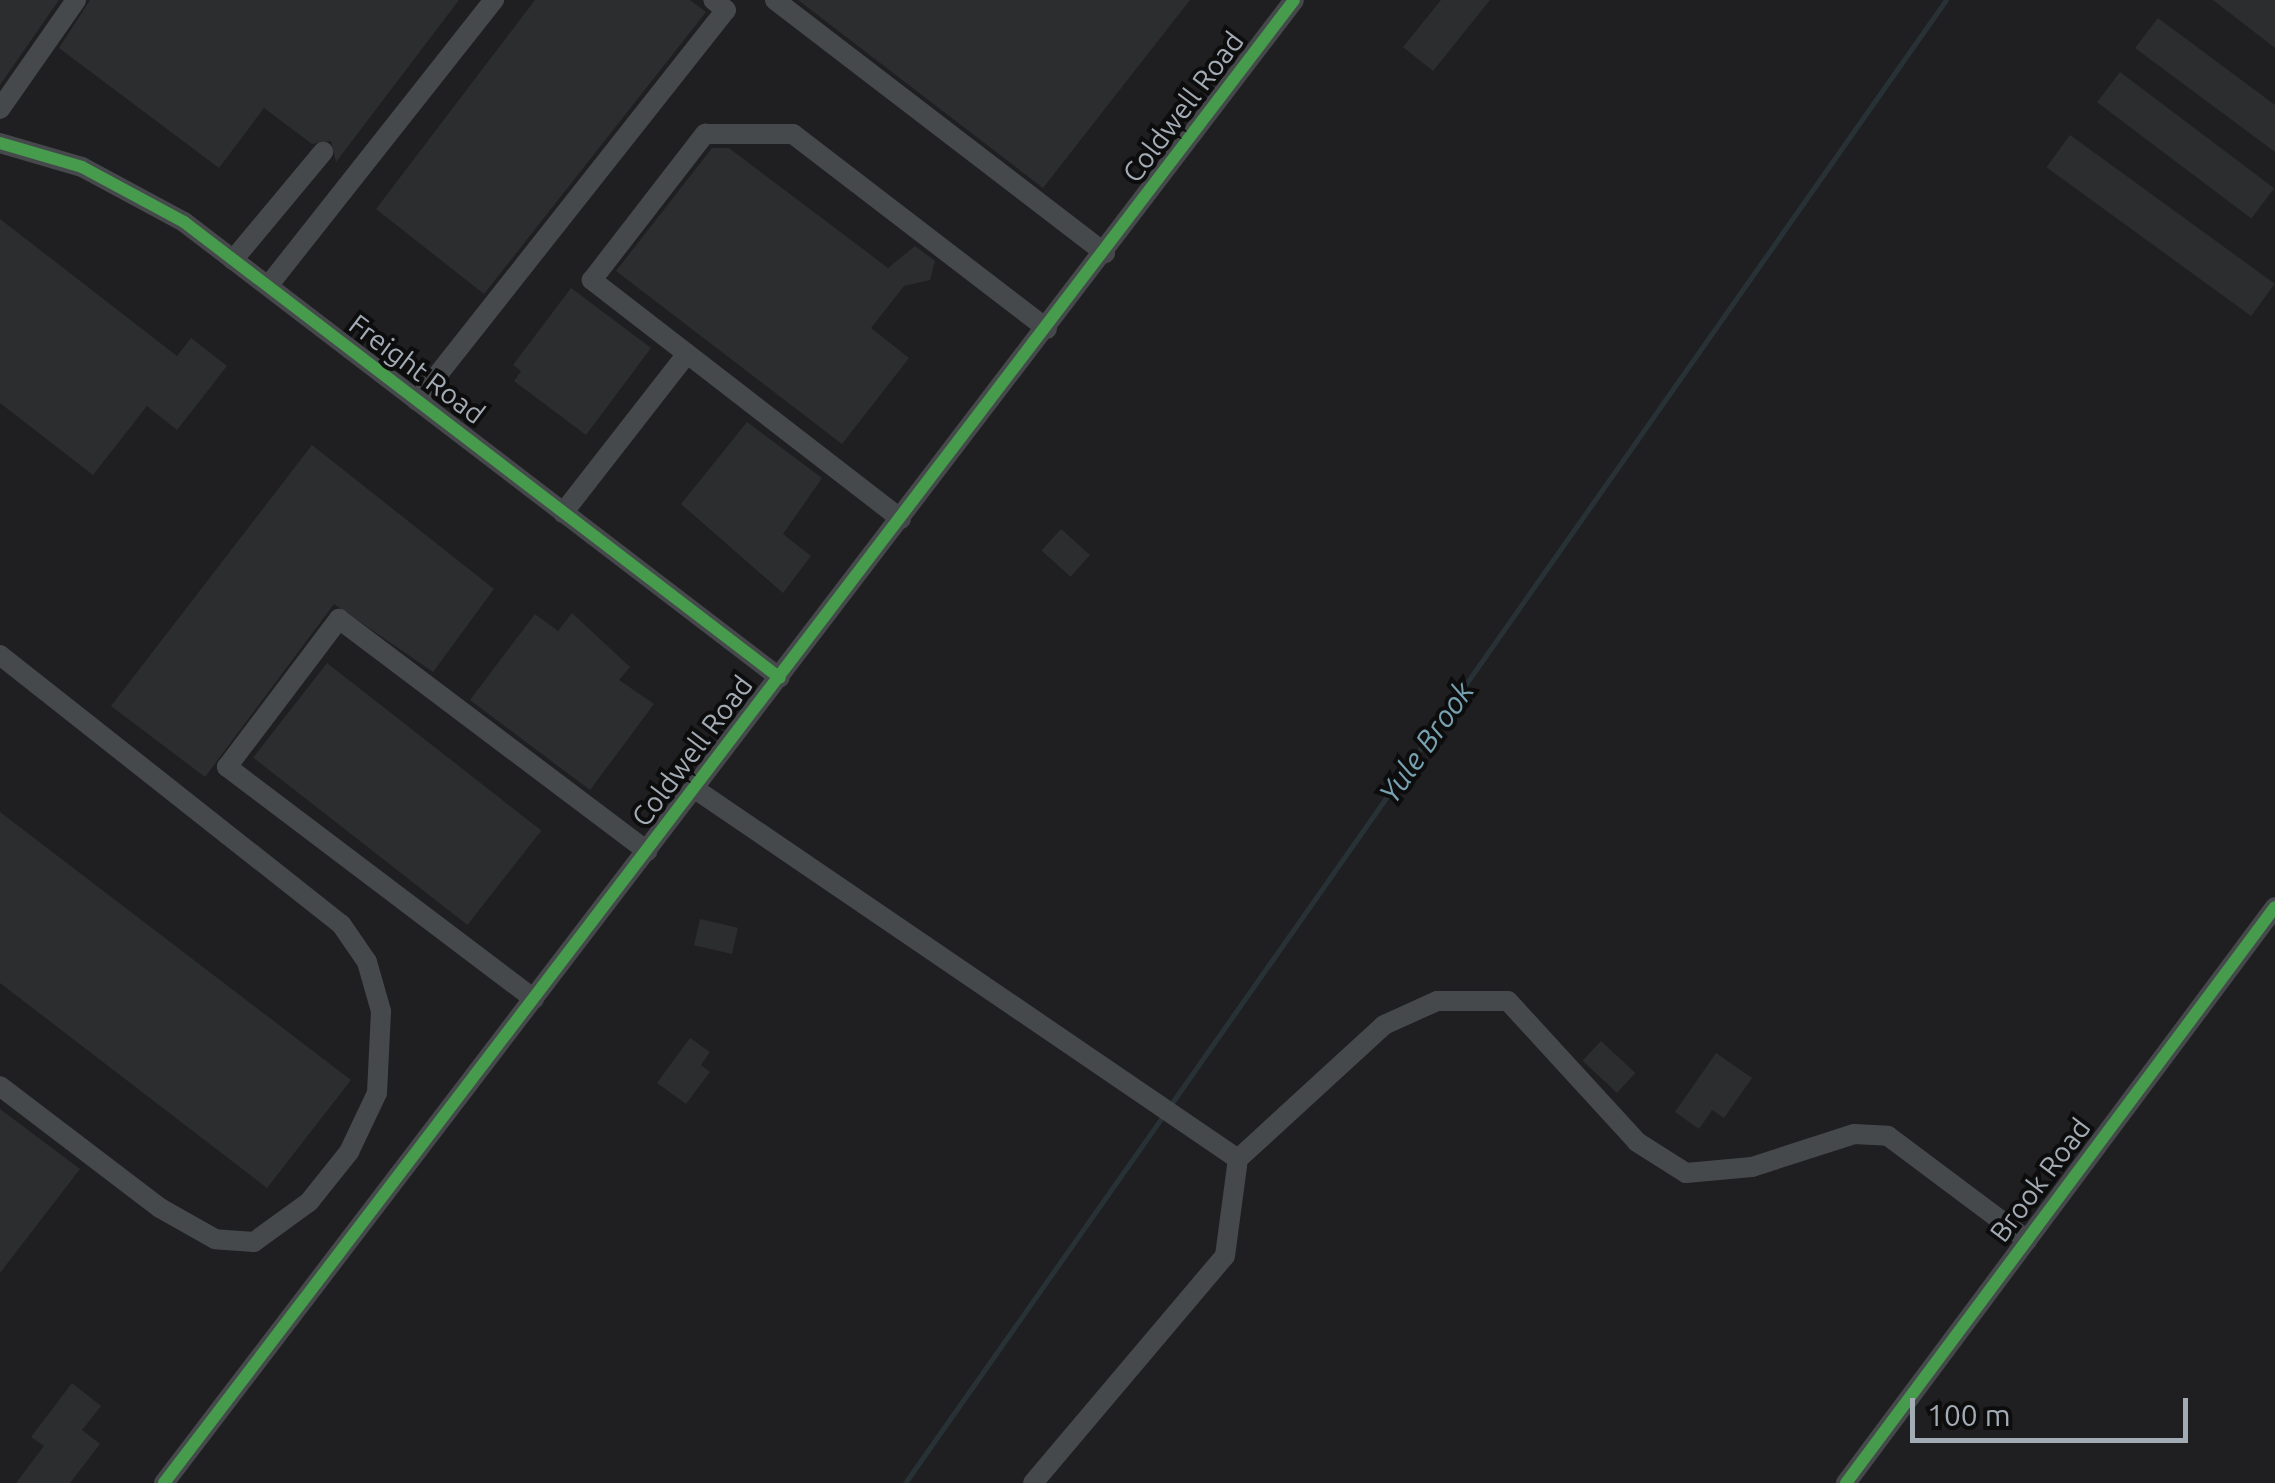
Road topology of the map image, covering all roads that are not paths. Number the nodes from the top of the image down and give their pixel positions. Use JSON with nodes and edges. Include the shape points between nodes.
{"nodes":[{"id":1,"x":76,"y":0,"type":"edge"},
{"id":2,"x":494,"y":0,"type":"edge"},
{"id":3,"x":713,"y":0,"type":"edge"},
{"id":4,"x":775,"y":0,"type":"edge"},
{"id":5,"x":1294,"y":0,"type":"edge"},
{"id":6,"x":0,"y":108,"type":"edge"},
{"id":7,"x":0,"y":143,"type":"edge"},
{"id":8,"x":323,"y":152,"type":"dead end"},
{"id":9,"x":1105,"y":253,"type":"junction"},
{"id":10,"x":233,"y":260,"type":"junction"},
{"id":11,"x":268,"y":286,"type":"junction"},
{"id":12,"x":1047,"y":329,"type":"junction"},
{"id":13,"x":687,"y":354,"type":"junction"},
{"id":14,"x":417,"y":401,"type":"junction"},
{"id":15,"x":563,"y":512,"type":"junction"},
{"id":16,"x":901,"y":519,"type":"junction"},
{"id":17,"x":0,"y":655,"type":"edge"},
{"id":18,"x":780,"y":678,"type":"junction"},
{"id":19,"x":695,"y":789,"type":"junction"},
{"id":20,"x":647,"y":851,"type":"junction"},
{"id":21,"x":2275,"y":907,"type":"edge"},
{"id":22,"x":534,"y":998,"type":"junction"},
{"id":23,"x":0,"y":1086,"type":"edge"},
{"id":24,"x":1238,"y":1159,"type":"junction"},
{"id":25,"x":2028,"y":1240,"type":"junction"},
{"id":26,"x":164,"y":1483,"type":"edge"},
{"id":27,"x":1033,"y":1483,"type":"edge"},
{"id":28,"x":1846,"y":1483,"type":"edge"}],
"edges":[{"from":1,"to":6,"type":"street"},
{"from":2,"to":11,"type":"street"},
{"from":3,"to":14,"type":"street","via":[[726,10]]},
{"from":4,"to":9,"type":"street"},
{"from":5,"to":9,"type":"street","name":"Coldwell Road"},
{"from":7,"to":10,"type":"street","name":"Freight Road","via":[[132,189]]},
{"from":8,"to":10,"type":"street"},
{"from":9,"to":12,"type":"street","name":"Coldwell Road"},
{"from":10,"to":11,"type":"street","name":"Freight Road"},
{"from":11,"to":14,"type":"street","name":"Freight Road"},
{"from":12,"to":13,"type":"street","via":[[793,134],[705,134],[592,280]]},
{"from":12,"to":16,"type":"street","name":"Coldwell Road"},
{"from":13,"to":15,"type":"street"},
{"from":13,"to":16,"type":"street"},
{"from":14,"to":15,"type":"street","name":"Freight Road"},
{"from":15,"to":18,"type":"street","name":"Freight Road"},
{"from":16,"to":18,"type":"street","name":"Coldwell Road"},
{"from":17,"to":23,"type":"street","via":[[341,924],[366,962],[381,1012],[377,1093],[349,1152],[309,1202],[254,1242],[215,1239],[160,1208]]},
{"from":18,"to":19,"type":"street","name":"Coldwell Road"},
{"from":19,"to":20,"type":"street","name":"Coldwell Road"},
{"from":19,"to":24,"type":"street"},
{"from":20,"to":22,"type":"street","name":"Coldwell Road"},
{"from":20,"to":22,"type":"street","via":[[339,620],[227,768]]},
{"from":21,"to":25,"type":"street","name":"Brook Road"},
{"from":22,"to":26,"type":"street","name":"Coldwell Road"},
{"from":24,"to":25,"type":"street","via":[[1384,1025],[1437,1000],[1508,1001],[1637,1142],[1686,1173],[1752,1167],[1854,1134],[1888,1136]]},
{"from":24,"to":27,"type":"street","via":[[1225,1256]]},
{"from":25,"to":28,"type":"street","name":"Brook Road"}]}
